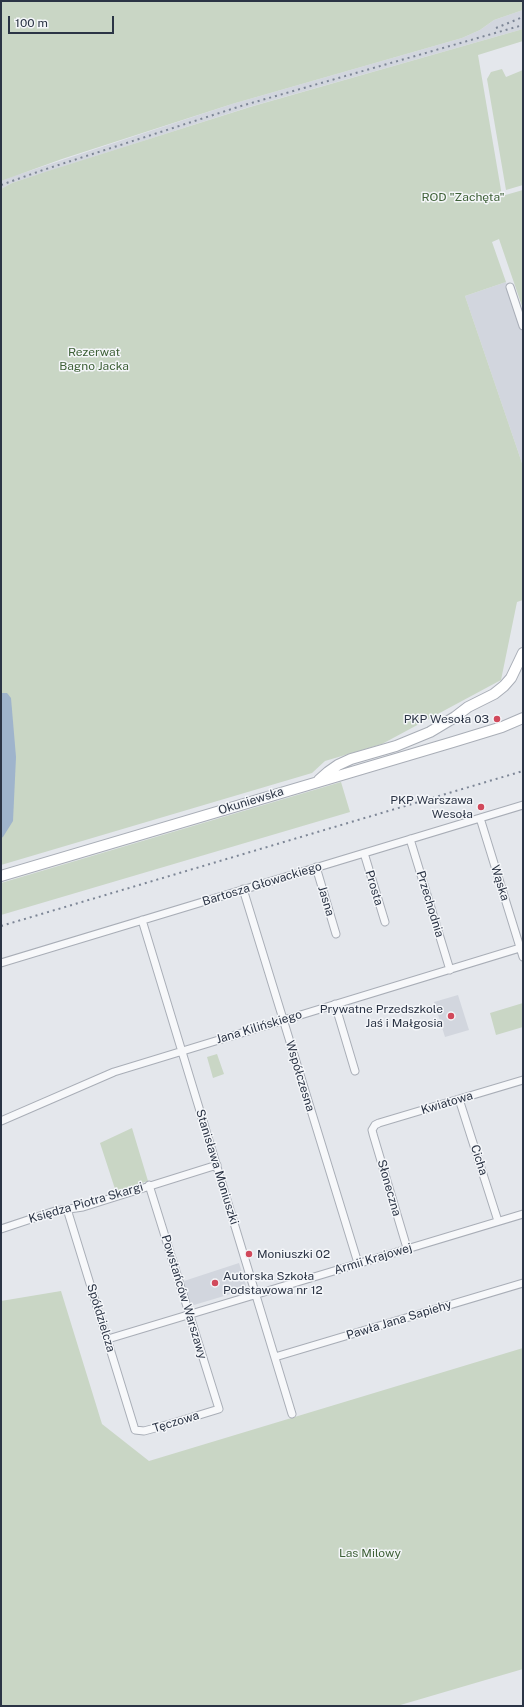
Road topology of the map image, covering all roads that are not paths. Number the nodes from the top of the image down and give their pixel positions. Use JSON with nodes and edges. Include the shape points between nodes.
{"nodes":[{"id":1,"x":510,"y":287,"type":"dead end"},
{"id":2,"x":523,"y":326,"type":"edge"},
{"id":3,"x":523,"y":653,"type":"edge"},
{"id":4,"x":523,"y":718,"type":"edge"},
{"id":5,"x":523,"y":724,"type":"edge"},
{"id":6,"x":502,"y":727,"type":"junction"},
{"id":7,"x":318,"y":782,"type":"junction"},
{"id":8,"x":523,"y":805,"type":"edge"},
{"id":9,"x":480,"y":818,"type":"junction"},
{"id":10,"x":410,"y":839,"type":"junction"},
{"id":11,"x":364,"y":853,"type":"junction"},
{"id":12,"x":316,"y":867,"type":"junction"},
{"id":13,"x":1,"y":876,"type":"edge"},
{"id":14,"x":243,"y":889,"type":"junction"},
{"id":15,"x":142,"y":920,"type":"junction"},
{"id":16,"x":385,"y":922,"type":"dead end"},
{"id":17,"x":336,"y":934,"type":"dead end"},
{"id":18,"x":522,"y":948,"type":"edge"},
{"id":19,"x":523,"y":957,"type":"edge"},
{"id":20,"x":1,"y":963,"type":"edge"},
{"id":21,"x":450,"y":970,"type":"junction"},
{"id":22,"x":335,"y":1004,"type":"junction"},
{"id":23,"x":283,"y":1019,"type":"junction"},
{"id":24,"x":182,"y":1050,"type":"junction"},
{"id":25,"x":355,"y":1071,"type":"dead end"},
{"id":26,"x":523,"y":1080,"type":"edge"},
{"id":27,"x":459,"y":1099,"type":"junction"},
{"id":28,"x":1,"y":1121,"type":"edge"},
{"id":29,"x":374,"y":1128,"type":"joint"},
{"id":30,"x":217,"y":1165,"type":"junction"},
{"id":31,"x":150,"y":1185,"type":"junction"},
{"id":32,"x":67,"y":1209,"type":"junction"},
{"id":33,"x":523,"y":1214,"type":"edge"},
{"id":34,"x":498,"y":1221,"type":"junction"},
{"id":35,"x":1,"y":1229,"type":"edge"},
{"id":36,"x":407,"y":1248,"type":"junction"},
{"id":37,"x":358,"y":1263,"type":"junction"},
{"id":38,"x":523,"y":1284,"type":"edge"},
{"id":39,"x":255,"y":1294,"type":"junction"},
{"id":40,"x":190,"y":1314,"type":"junction"},
{"id":41,"x":108,"y":1339,"type":"junction"},
{"id":42,"x":274,"y":1357,"type":"junction"},
{"id":43,"x":219,"y":1409,"type":"joint"},
{"id":44,"x":292,"y":1414,"type":"dead end"},
{"id":45,"x":134,"y":1426,"type":"joint"}],
"edges":[{"from":1,"to":2,"type":"street"},
{"from":3,"to":7,"type":"main road","via":[[509,680],[494,694],[468,706],[456,717],[430,732],[338,765]]},
{"from":4,"to":6,"type":"main road","name":"Okuniewska"},
{"from":5,"to":6,"type":"main road","name":"Okuniewska"},
{"from":6,"to":7,"type":"main road","name":"Okuniewska"},
{"from":7,"to":13,"type":"main road","name":"Okuniewska"},
{"from":8,"to":9,"type":"street","name":"Bartosza Głowackiego"},
{"from":9,"to":10,"type":"street","name":"Bartosza Głowackiego"},
{"from":9,"to":18,"type":"street","name":"Wąska"},
{"from":10,"to":11,"type":"street","name":"Bartosza Głowackiego"},
{"from":10,"to":21,"type":"street","name":"Przechodnia"},
{"from":11,"to":12,"type":"street","name":"Bartosza Głowackiego"},
{"from":11,"to":16,"type":"street","name":"Prosta"},
{"from":12,"to":14,"type":"street","name":"Bartosza Głowackiego"},
{"from":12,"to":17,"type":"street","name":"Jasna"},
{"from":14,"to":15,"type":"street","name":"Bartosza Głowackiego"},
{"from":14,"to":23,"type":"street","name":"Współczesna"},
{"from":15,"to":20,"type":"street","name":"Bartosza Głowackiego"},
{"from":15,"to":24,"type":"street","name":"Stanisława Moniuszki"},
{"from":18,"to":19,"type":"street","name":"Wąska"},
{"from":18,"to":21,"type":"street","name":"Jana Kilińskiego"},
{"from":21,"to":22,"type":"street","name":"Jana Kilińskiego"},
{"from":22,"to":23,"type":"street","name":"Jana Kilińskiego"},
{"from":22,"to":25,"type":"street"},
{"from":23,"to":24,"type":"street","name":"Jana Kilińskiego"},
{"from":23,"to":37,"type":"street","name":"Współczesna"},
{"from":24,"to":28,"type":"street","name":"Jana Kilińskiego","via":[[114,1072]]},
{"from":24,"to":30,"type":"street","name":"Stanisława Moniuszki"},
{"from":26,"to":27,"type":"street","name":"Kwiatowa"},
{"from":27,"to":29,"type":"street","name":"Kwiatowa","via":[[379,1123]]},
{"from":27,"to":34,"type":"street","name":"Cicha"},
{"from":29,"to":36,"type":"street","name":"Słoneczna","via":[[373,1134]]},
{"from":30,"to":31,"type":"street","name":"Księdza Piotra Skargi"},
{"from":30,"to":39,"type":"street","name":"Stanisława Moniuszki"},
{"from":31,"to":32,"type":"street","name":"Księdza Piotra Skargi","via":[[83,1207]]},
{"from":31,"to":40,"type":"street","name":"Powstańców Warszawy"},
{"from":32,"to":35,"type":"street","name":"Księdza Piotra Skargi"},
{"from":32,"to":41,"type":"street","name":"Spółdzielcza"},
{"from":33,"to":34,"type":"street","name":"Armii Krajowej"},
{"from":34,"to":36,"type":"street","name":"Armii Krajowej"},
{"from":36,"to":37,"type":"street","name":"Armii Krajowej"},
{"from":37,"to":39,"type":"street","name":"Armii Krajowej"},
{"from":38,"to":42,"type":"street","name":"Pawła Jana Sapiehy"},
{"from":39,"to":40,"type":"street","name":"Armii Krajowej"},
{"from":39,"to":42,"type":"street","name":"Stanisława Moniuszki"},
{"from":40,"to":41,"type":"street","name":"Armii Krajowej"},
{"from":40,"to":43,"type":"street","name":"Powstańców Warszawy"},
{"from":41,"to":45,"type":"street","name":"Spółdzielcza"},
{"from":42,"to":44,"type":"street","name":"Stanisława Moniuszki"},
{"from":43,"to":45,"type":"street","name":"Tęczowa","via":[[144,1432],[138,1431]]}]}
